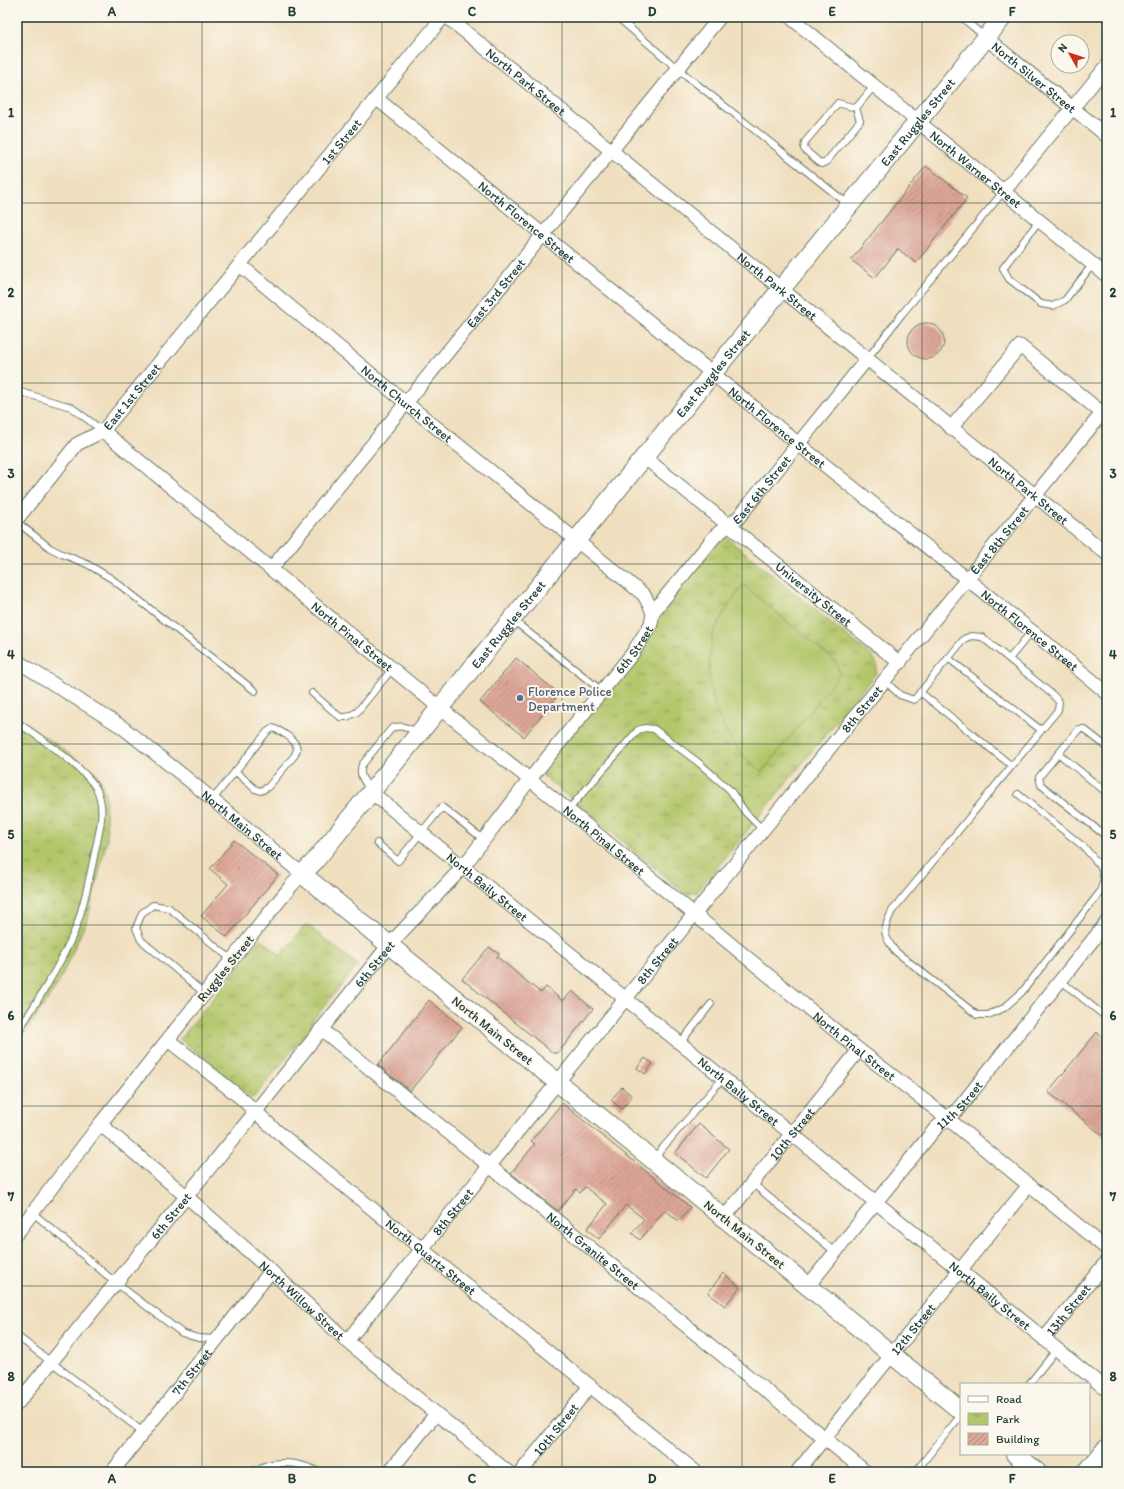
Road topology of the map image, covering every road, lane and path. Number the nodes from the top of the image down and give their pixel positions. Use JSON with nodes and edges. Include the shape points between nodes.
{"nodes":[{"id":1,"x":443,"y":17,"type":"edge"},
{"id":2,"x":447,"y":17,"type":"edge"},
{"id":3,"x":617,"y":17,"type":"edge"},
{"id":4,"x":720,"y":17,"type":"edge"},
{"id":5,"x":790,"y":17,"type":"edge"},
{"id":6,"x":961,"y":17,"type":"edge"},
{"id":7,"x":1003,"y":17,"type":"edge"},
{"id":8,"x":986,"y":38,"type":"junction"},
{"id":9,"x":1107,"y":66,"type":"edge"},
{"id":10,"x":678,"y":69,"type":"junction"},
{"id":11,"x":874,"y":86,"type":"junction"},
{"id":12,"x":376,"y":98,"type":"junction"},
{"id":13,"x":856,"y":108,"type":"junction"},
{"id":14,"x":1073,"y":108,"type":"junction"},
{"id":15,"x":918,"y":121,"type":"junction"},
{"id":16,"x":1107,"y":136,"type":"edge"},
{"id":17,"x":612,"y":151,"type":"junction"},
{"id":18,"x":1004,"y":192,"type":"junction"},
{"id":19,"x":850,"y":205,"type":"junction"},
{"id":20,"x":1039,"y":221,"type":"junction"},
{"id":21,"x":543,"y":235,"type":"junction"},
{"id":22,"x":1093,"y":264,"type":"junction"},
{"id":23,"x":240,"y":265,"type":"junction"},
{"id":24,"x":1107,"y":276,"type":"edge"},
{"id":25,"x":781,"y":289,"type":"junction"},
{"id":26,"x":867,"y":359,"type":"junction"},
{"id":27,"x":713,"y":373,"type":"junction"},
{"id":28,"x":17,"y":391,"type":"edge"},
{"id":29,"x":406,"y":403,"type":"junction"},
{"id":30,"x":1105,"y":412,"type":"edge"},
{"id":31,"x":951,"y":428,"type":"junction"},
{"id":32,"x":103,"y":432,"type":"junction"},
{"id":33,"x":798,"y":443,"type":"junction"},
{"id":34,"x":644,"y":457,"type":"junction"},
{"id":35,"x":1034,"y":495,"type":"junction"},
{"id":36,"x":17,"y":519,"type":"edge"},
{"id":37,"x":17,"y":522,"type":"edge"},
{"id":38,"x":729,"y":525,"type":"junction"},
{"id":39,"x":576,"y":541,"type":"junction"},
{"id":40,"x":1107,"y":554,"type":"edge"},
{"id":41,"x":271,"y":569,"type":"junction"},
{"id":42,"x":966,"y":579,"type":"junction"},
{"id":43,"x":653,"y":612,"type":"junction"},
{"id":44,"x":512,"y":619,"type":"junction"},
{"id":45,"x":1033,"y":631,"type":"junction"},
{"id":46,"x":948,"y":658,"type":"junction"},
{"id":47,"x":1009,"y":659,"type":"junction"},
{"id":48,"x":17,"y":661,"type":"edge"},
{"id":49,"x":900,"y":663,"type":"junction"},
{"id":50,"x":393,"y":668,"type":"junction"},
{"id":51,"x":885,"y":681,"type":"junction"},
{"id":52,"x":255,"y":691,"type":"dead end"},
{"id":53,"x":602,"y":691,"type":"junction"},
{"id":54,"x":920,"y":692,"type":"junction"},
{"id":55,"x":312,"y":693,"type":"dead end"},
{"id":56,"x":1107,"y":693,"type":"edge"},
{"id":57,"x":440,"y":708,"type":"junction"},
{"id":58,"x":17,"y":722,"type":"edge"},
{"id":59,"x":1041,"y":730,"type":"junction"},
{"id":60,"x":420,"y":732,"type":"junction"},
{"id":61,"x":1107,"y":747,"type":"edge"},
{"id":62,"x":1059,"y":754,"type":"junction"},
{"id":63,"x":1012,"y":766,"type":"junction"},
{"id":64,"x":236,"y":771,"type":"junction"},
{"id":65,"x":530,"y":779,"type":"junction"},
{"id":66,"x":371,"y":792,"type":"junction"},
{"id":67,"x":1107,"y":793,"type":"edge"},
{"id":68,"x":1018,"y":794,"type":"dead end"},
{"id":69,"x":213,"y":800,"type":"junction"},
{"id":70,"x":568,"y":810,"type":"junction"},
{"id":71,"x":763,"y":830,"type":"junction"},
{"id":72,"x":421,"y":832,"type":"junction"},
{"id":73,"x":1107,"y":837,"type":"edge"},
{"id":74,"x":483,"y":839,"type":"junction"},
{"id":75,"x":377,"y":843,"type":"dead end"},
{"id":76,"x":463,"y":867,"type":"junction"},
{"id":77,"x":302,"y":874,"type":"junction"},
{"id":78,"x":694,"y":914,"type":"junction"},
{"id":79,"x":1107,"y":922,"type":"edge"},
{"id":80,"x":389,"y":945,"type":"junction"},
{"id":81,"x":232,"y":960,"type":"junction"},
{"id":82,"x":1060,"y":980,"type":"junction"},
{"id":83,"x":205,"y":994,"type":"junction"},
{"id":84,"x":626,"y":999,"type":"junction"},
{"id":85,"x":711,"y":1004,"type":"dead end"},
{"id":86,"x":1107,"y":1018,"type":"edge"},
{"id":87,"x":321,"y":1029,"type":"junction"},
{"id":88,"x":17,"y":1033,"type":"edge"},
{"id":89,"x":168,"y":1040,"type":"junction"},
{"id":90,"x":680,"y":1043,"type":"junction"},
{"id":91,"x":860,"y":1050,"type":"junction"},
{"id":92,"x":723,"y":1078,"type":"junction"},
{"id":93,"x":557,"y":1082,"type":"junction"},
{"id":94,"x":256,"y":1111,"type":"junction"},
{"id":95,"x":947,"y":1118,"type":"junction"},
{"id":96,"x":100,"y":1124,"type":"junction"},
{"id":97,"x":792,"y":1134,"type":"junction"},
{"id":98,"x":653,"y":1160,"type":"junction"},
{"id":99,"x":489,"y":1166,"type":"junction"},
{"id":100,"x":752,"y":1183,"type":"junction"},
{"id":101,"x":1029,"y":1185,"type":"junction"},
{"id":102,"x":186,"y":1196,"type":"junction"},
{"id":103,"x":876,"y":1202,"type":"junction"},
{"id":104,"x":33,"y":1213,"type":"junction"},
{"id":105,"x":724,"y":1218,"type":"junction"},
{"id":106,"x":17,"y":1233,"type":"edge"},
{"id":107,"x":422,"y":1249,"type":"junction"},
{"id":108,"x":1107,"y":1249,"type":"edge"},
{"id":109,"x":834,"y":1252,"type":"junction"},
{"id":110,"x":1107,"y":1261,"type":"edge"},
{"id":111,"x":271,"y":1271,"type":"junction"},
{"id":112,"x":960,"y":1271,"type":"junction"},
{"id":113,"x":116,"y":1283,"type":"junction"},
{"id":114,"x":808,"y":1286,"type":"junction"},
{"id":115,"x":17,"y":1336,"type":"edge"},
{"id":116,"x":217,"y":1339,"type":"junction"},
{"id":117,"x":1044,"y":1339,"type":"junction"},
{"id":118,"x":347,"y":1341,"type":"junction"},
{"id":119,"x":1057,"y":1350,"type":"junction"},
{"id":120,"x":891,"y":1355,"type":"junction"},
{"id":121,"x":51,"y":1362,"type":"junction"},
{"id":122,"x":1030,"y":1383,"type":"edge"},
{"id":123,"x":590,"y":1386,"type":"junction"},
{"id":124,"x":1107,"y":1390,"type":"edge"},
{"id":125,"x":17,"y":1404,"type":"edge"},
{"id":126,"x":960,"y":1410,"type":"edge"},
{"id":127,"x":436,"y":1414,"type":"junction"},
{"id":128,"x":960,"y":1416,"type":"edge"},
{"id":129,"x":143,"y":1432,"type":"junction"},
{"id":130,"x":824,"y":1438,"type":"junction"},
{"id":131,"x":1107,"y":1449,"type":"edge"},
{"id":132,"x":1016,"y":1455,"type":"edge"},
{"id":133,"x":920,"y":1466,"type":"dead end"},
{"id":134,"x":112,"y":1472,"type":"edge"},
{"id":135,"x":252,"y":1472,"type":"edge"},
{"id":136,"x":320,"y":1472,"type":"edge"},
{"id":137,"x":390,"y":1472,"type":"edge"},
{"id":138,"x":508,"y":1472,"type":"edge"},
{"id":139,"x":521,"y":1472,"type":"edge"},
{"id":140,"x":696,"y":1472,"type":"edge"},
{"id":141,"x":797,"y":1472,"type":"edge"},
{"id":142,"x":866,"y":1472,"type":"edge"},
{"id":143,"x":1037,"y":1472,"type":"edge"},
{"id":144,"x":1088,"y":1472,"type":"edge"}],
"edges":[{"from":1,"to":12,"type":"street","name":"1st Street"},
{"from":2,"to":17,"type":"street","name":"North Park Street"},
{"from":3,"to":10,"type":"lane"},
{"from":4,"to":10,"type":"street","name":"East 3rd Street"},
{"from":5,"to":11,"type":"street","name":"North Warner Street"},
{"from":6,"to":8,"type":"lane","name":"North Silver Street"},
{"from":7,"to":8,"type":"street"},
{"from":8,"to":14,"type":"street","name":"North Silver Street"},
{"from":8,"to":15,"type":"street","name":"East Ruggles Street"},
{"from":9,"to":14,"type":"street"},
{"from":10,"to":17,"type":"street","name":"East 3rd Street"},
{"from":10,"to":19,"type":"lane"},
{"from":11,"to":13,"type":"lane"},
{"from":11,"to":15,"type":"street","name":"North Warner Street"},
{"from":12,"to":21,"type":"street","name":"North Florence Street"},
{"from":12,"to":23,"type":"street","name":"1st Street"},
{"from":13,"to":13,"type":"lane","via":[[860,121],[826,162],[821,164],[804,149],[805,142],[838,103]]},
{"from":14,"to":16,"type":"street","name":"North Silver Street"},
{"from":14,"to":18,"type":"street"},
{"from":15,"to":18,"type":"street","name":"North Warner Street"},
{"from":15,"to":19,"type":"street","name":"East Ruggles Street"},
{"from":17,"to":21,"type":"street","name":"East 3rd Street"},
{"from":17,"to":25,"type":"street","name":"North Park Street"},
{"from":18,"to":20,"type":"street","name":"North Warner Street"},
{"from":18,"to":26,"type":"lane"},
{"from":19,"to":25,"type":"street","name":"East Ruggles Street"},
{"from":20,"to":22,"type":"street","name":"North Warner Street"},
{"from":20,"to":22,"type":"lane","via":[[1003,268],[1009,279],[1041,304],[1052,306],[1065,300]]},
{"from":21,"to":27,"type":"street","name":"North Florence Street"},
{"from":21,"to":29,"type":"street","name":"East 3rd Street"},
{"from":22,"to":24,"type":"street","name":"North Warner Street"},
{"from":23,"to":29,"type":"street","name":"North Church Street"},
{"from":23,"to":32,"type":"street","name":"East 1st Street"},
{"from":25,"to":26,"type":"street","name":"North Park Street"},
{"from":25,"to":27,"type":"street","name":"East Ruggles Street"},
{"from":26,"to":31,"type":"street","name":"North Park Street"},
{"from":26,"to":33,"type":"street","name":"East 6th Street"},
{"from":27,"to":33,"type":"street","name":"North Florence Street"},
{"from":27,"to":34,"type":"street","name":"East Ruggles Street"},
{"from":28,"to":32,"type":"lane","via":[[71,407]]},
{"from":29,"to":39,"type":"street","name":"North Church Street"},
{"from":29,"to":41,"type":"street","name":"East 3rd Street"},
{"from":30,"to":31,"type":"street","via":[[1020,346]]},
{"from":30,"to":35,"type":"street","name":"East 8th Street"},
{"from":31,"to":35,"type":"street","name":"North Park Street"},
{"from":32,"to":36,"type":"street","name":"East 1st Street","via":[[78,444]]},
{"from":32,"to":41,"type":"street","name":"North Pinal Street"},
{"from":33,"to":38,"type":"street","name":"East 6th Street","via":[[738,518]]},
{"from":33,"to":42,"type":"street","name":"North Florence Street"},
{"from":34,"to":38,"type":"street","name":"University Street"},
{"from":34,"to":39,"type":"street","name":"East Ruggles Street"},
{"from":35,"to":40,"type":"street","name":"North Park Street"},
{"from":35,"to":42,"type":"street","name":"East 8th Street"},
{"from":37,"to":52,"type":"lane","via":[[50,548],[87,564],[112,579]]},
{"from":38,"to":43,"type":"street","name":"6th Street","via":[[716,535]]},
{"from":38,"to":49,"type":"street","name":"University Street"},
{"from":39,"to":43,"type":"street","name":"North Church Street","via":[[644,595]]},
{"from":39,"to":44,"type":"street","name":"East Ruggles Street"},
{"from":41,"to":50,"type":"street","name":"North Pinal Street"},
{"from":42,"to":45,"type":"street","name":"North Florence Street"},
{"from":42,"to":49,"type":"street","name":"8th Street"},
{"from":43,"to":53,"type":"street","name":"6th Street","via":[[651,624],[632,654]]},
{"from":44,"to":53,"type":"lane"},
{"from":44,"to":57,"type":"street","name":"East Ruggles Street"},
{"from":45,"to":47,"type":"lane"},
{"from":45,"to":56,"type":"street","name":"North Florence Street"},
{"from":46,"to":47,"type":"lane","via":[[964,638],[971,636],[982,637]]},
{"from":46,"to":54,"type":"lane"},
{"from":46,"to":59,"type":"lane"},
{"from":47,"to":59,"type":"lane","via":[[1059,702],[1058,710]]},
{"from":48,"to":69,"type":"street","name":"North Main Street","via":[[122,727]]},
{"from":49,"to":51,"type":"street","name":"8th Street"},
{"from":50,"to":55,"type":"lane","via":[[357,712],[347,717],[340,717]]},
{"from":50,"to":57,"type":"street","name":"North Pinal Street"},
{"from":51,"to":54,"type":"lane","via":[[900,695],[914,700]]},
{"from":51,"to":71,"type":"street","name":"8th Street"},
{"from":53,"to":65,"type":"street","name":"6th Street"},
{"from":54,"to":63,"type":"lane"},
{"from":57,"to":60,"type":"street","name":"Ruggles Street"},
{"from":57,"to":65,"type":"street","name":"North Pinal Street"},
{"from":58,"to":88,"type":"lane","via":[[72,762],[88,777],[98,794],[101,818],[86,897],[75,930]]},
{"from":59,"to":63,"type":"lane"},
{"from":60,"to":66,"type":"street","name":"Ruggles Street"},
{"from":60,"to":66,"type":"lane","via":[[399,726],[391,729],[360,771],[360,776]]},
{"from":61,"to":62,"type":"lane","via":[[1084,729],[1079,729]]},
{"from":62,"to":67,"type":"lane"},
{"from":62,"to":73,"type":"lane","via":[[1039,778],[1041,785]]},
{"from":63,"to":68,"type":"lane","via":[[892,910],[885,925],[886,939],[895,951],[977,1015],[988,1015],[1004,1008],[1022,992],[1100,892],[1104,879],[1101,867],[1084,847]]},
{"from":64,"to":64,"type":"lane","via":[[273,728],[281,731],[294,743],[295,755],[268,788],[262,791],[256,789]]},
{"from":64,"to":69,"type":"lane"},
{"from":65,"to":70,"type":"street","name":"North Pinal Street"},
{"from":65,"to":74,"type":"street","name":"6th Street"},
{"from":66,"to":72,"type":"street","name":"North Baily Street"},
{"from":66,"to":77,"type":"street","name":"Ruggles Street"},
{"from":69,"to":77,"type":"street","name":"North Main Street"},
{"from":70,"to":71,"type":"lane","via":[[638,730],[645,728],[654,729],[699,763],[730,790],[744,812]]},
{"from":70,"to":78,"type":"street","name":"North Pinal Street"},
{"from":71,"to":78,"type":"street","name":"8th Street"},
{"from":72,"to":74,"type":"lane","via":[[442,806]]},
{"from":72,"to":75,"type":"lane","via":[[398,861]]},
{"from":72,"to":76,"type":"street","name":"North Baily Street"},
{"from":74,"to":76,"type":"street","name":"6th Street"},
{"from":76,"to":80,"type":"street","name":"6th Street"},
{"from":76,"to":84,"type":"street","name":"North Baily Street"},
{"from":77,"to":80,"type":"street","name":"North Main Street"},
{"from":77,"to":81,"type":"street","name":"Ruggles Street"},
{"from":78,"to":84,"type":"street","name":"8th Street"},
{"from":78,"to":91,"type":"street","name":"North Pinal Street"},
{"from":79,"to":82,"type":"street","name":"11th Street"},
{"from":80,"to":87,"type":"street","name":"6th Street"},
{"from":80,"to":93,"type":"street","name":"North Main Street"},
{"from":81,"to":83,"type":"street","name":"Ruggles Street"},
{"from":81,"to":83,"type":"lane","via":[[169,908],[153,905],[142,913],[136,928],[141,940]]},
{"from":82,"to":86,"type":"lane"},
{"from":82,"to":95,"type":"street","name":"11th Street","via":[[959,1108]]},
{"from":83,"to":89,"type":"street","name":"Ruggles Street"},
{"from":84,"to":90,"type":"street","name":"North Baily Street"},
{"from":84,"to":93,"type":"street","name":"8th Street"},
{"from":85,"to":90,"type":"lane"},
{"from":87,"to":94,"type":"street","name":"6th Street"},
{"from":87,"to":99,"type":"street","name":"North Granite Street"},
{"from":89,"to":94,"type":"street","name":"North Quartz Street"},
{"from":89,"to":96,"type":"street","name":"Ruggles Street"},
{"from":90,"to":92,"type":"street","name":"North Baily Street"},
{"from":91,"to":95,"type":"street","name":"North Pinal Street"},
{"from":91,"to":97,"type":"street","name":"10th Street"},
{"from":92,"to":97,"type":"street","name":"North Baily Street"},
{"from":92,"to":98,"type":"lane"},
{"from":93,"to":98,"type":"street","name":"North Main Street"},
{"from":93,"to":99,"type":"street","name":"8th Street"},
{"from":94,"to":102,"type":"street","name":"6th Street"},
{"from":94,"to":107,"type":"street","name":"North Quartz Street","via":[[273,1128]]},
{"from":95,"to":101,"type":"street","name":"North Pinal Street"},
{"from":95,"to":103,"type":"street","name":"11th Street","via":[[935,1129]]},
{"from":96,"to":102,"type":"street","name":"North Willow Street"},
{"from":96,"to":104,"type":"street","name":"Ruggles Street"},
{"from":97,"to":100,"type":"street","name":"10th Street"},
{"from":97,"to":103,"type":"street","name":"North Baily Street"},
{"from":98,"to":105,"type":"street","name":"North Main Street"},
{"from":99,"to":107,"type":"street","name":"8th Street"},
{"from":99,"to":130,"type":"street","name":"North Granite Street"},
{"from":100,"to":105,"type":"street","name":"10th Street"},
{"from":100,"to":109,"type":"lane"},
{"from":101,"to":108,"type":"street","name":"North Pinal Street"},
{"from":101,"to":112,"type":"street","name":"12th Street"},
{"from":102,"to":111,"type":"street","name":"North Willow Street"},
{"from":102,"to":113,"type":"street","name":"6th Street"},
{"from":103,"to":109,"type":"street","name":"11th Street"},
{"from":103,"to":112,"type":"street","name":"North Baily Street"},
{"from":104,"to":106,"type":"street","name":"Ruggles Street"},
{"from":104,"to":113,"type":"lane"},
{"from":105,"to":114,"type":"street","name":"North Main Street"},
{"from":107,"to":118,"type":"street","name":"8th Street"},
{"from":107,"to":123,"type":"street","name":"North Quartz Street"},
{"from":109,"to":114,"type":"street","name":"11th Street"},
{"from":110,"to":117,"type":"street","name":"13th Street"},
{"from":111,"to":116,"type":"street","name":"7th Street"},
{"from":111,"to":118,"type":"street","name":"North Willow Street"},
{"from":112,"to":117,"type":"street","name":"North Baily Street"},
{"from":112,"to":120,"type":"street","name":"12th Street"},
{"from":113,"to":116,"type":"lane","via":[[182,1333],[198,1338]]},
{"from":113,"to":121,"type":"street","name":"6th Street"},
{"from":114,"to":120,"type":"street","name":"North Main Street"},
{"from":115,"to":121,"type":"lane"},
{"from":116,"to":129,"type":"street","name":"7th Street"},
{"from":117,"to":119,"type":"street","name":"North Baily Street"},
{"from":118,"to":127,"type":"street","name":"North Willow Street"},
{"from":119,"to":122,"type":"lane","name":"13th Street"},
{"from":119,"to":124,"type":"street","name":"North Baily Street"},
{"from":120,"to":126,"type":"street","name":"North Main Street"},
{"from":120,"to":130,"type":"street","name":"12th Street"},
{"from":121,"to":125,"type":"street","name":"6th Street"},
{"from":121,"to":129,"type":"lane"},
{"from":123,"to":139,"type":"street","name":"10th Street"},
{"from":123,"to":140,"type":"street","name":"North Quartz Street"},
{"from":127,"to":137,"type":"street"},
{"from":127,"to":138,"type":"street","name":"North Willow Street"},
{"from":128,"to":133,"type":"lane"},
{"from":129,"to":134,"type":"street","name":"7th Street"},
{"from":130,"to":141,"type":"street","name":"12th Street"},
{"from":130,"to":142,"type":"street","name":"North Granite Street"},
{"from":131,"to":144,"type":"main road"},
{"from":132,"to":143,"type":"street"},
{"from":135,"to":136,"type":"lane","via":[[280,1462],[300,1464]]}]}
